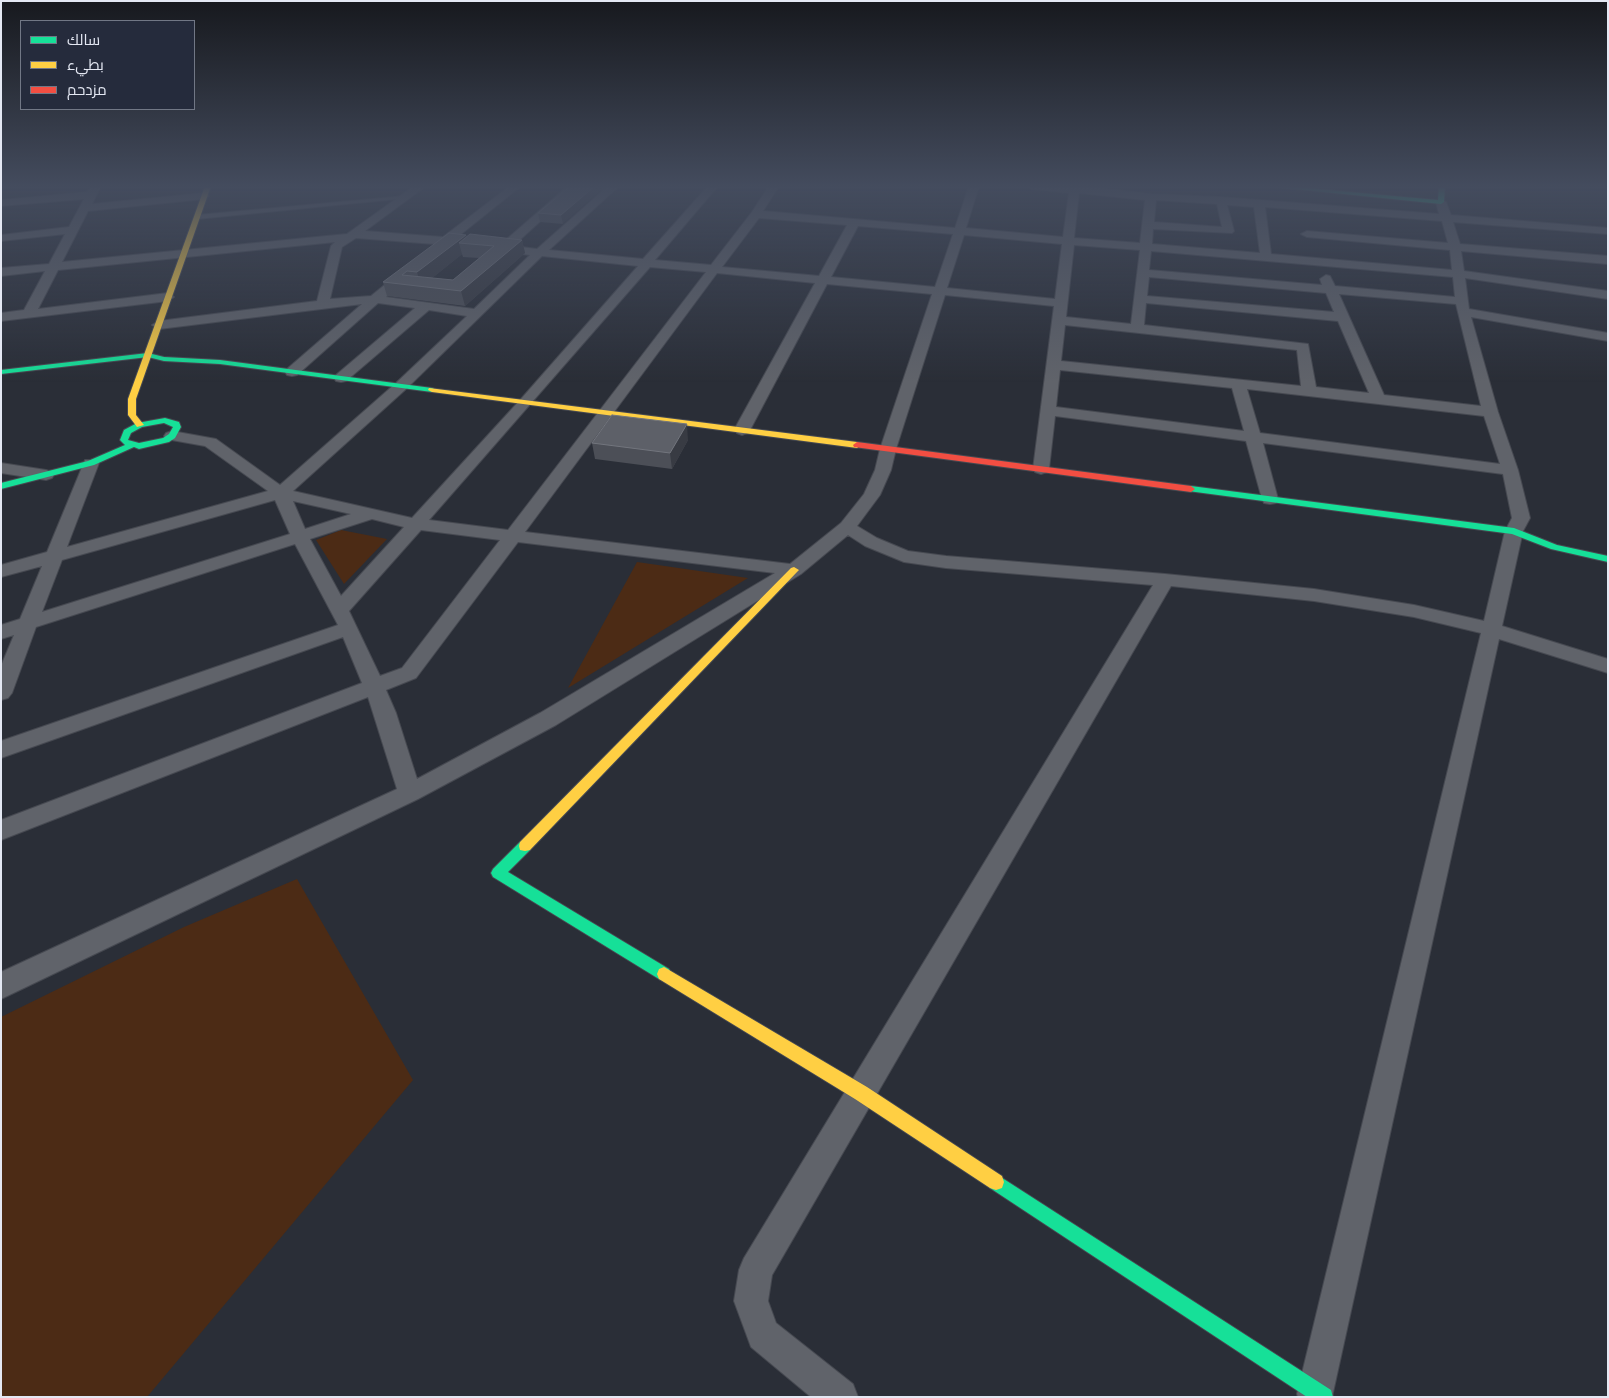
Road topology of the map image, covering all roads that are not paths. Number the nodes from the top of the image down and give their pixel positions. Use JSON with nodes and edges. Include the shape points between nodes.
{"nodes":[{"id":1,"x":63,"y":251,"type":"edge"},
{"id":2,"x":200,"y":251,"type":"edge"},
{"id":3,"x":335,"y":251,"type":"edge"},
{"id":4,"x":533,"y":251,"type":"edge"},
{"id":5,"x":656,"y":251,"type":"edge"},
{"id":6,"x":728,"y":251,"type":"edge"},
{"id":7,"x":838,"y":251,"type":"edge"},
{"id":8,"x":952,"y":251,"type":"edge"},
{"id":9,"x":1067,"y":251,"type":"edge"},
{"id":10,"x":1146,"y":251,"type":"edge"},
{"id":11,"x":1185,"y":251,"type":"edge"},
{"id":12,"x":1265,"y":251,"type":"edge"},
{"id":13,"x":1314,"y":251,"type":"edge"},
{"id":14,"x":1456,"y":251,"type":"edge"},
{"id":15,"x":1512,"y":251,"type":"edge"},
{"id":16,"x":540,"y":252,"type":"junction"},
{"id":17,"x":184,"y":253,"type":"junction"},
{"id":18,"x":1266,"y":258,"type":"junction"},
{"id":19,"x":1608,"y":260,"type":"edge"},
{"id":20,"x":647,"y":262,"type":"junction"},
{"id":21,"x":1319,"y":263,"type":"junction"},
{"id":22,"x":417,"y":264,"type":"edge"},
{"id":23,"x":55,"y":266,"type":"junction"},
{"id":24,"x":715,"y":269,"type":"junction"},
{"id":25,"x":1,"y":272,"type":"edge"},
{"id":26,"x":1143,"y":272,"type":"junction"},
{"id":27,"x":1460,"y":274,"type":"junction"},
{"id":28,"x":823,"y":280,"type":"junction"},
{"id":29,"x":1331,"y":290,"type":"junction"},
{"id":30,"x":939,"y":291,"type":"junction"},
{"id":31,"x":1608,"y":295,"type":"edge"},
{"id":32,"x":168,"y":297,"type":"junction"},
{"id":33,"x":1140,"y":299,"type":"junction"},
{"id":34,"x":375,"y":300,"type":"junction"},
{"id":35,"x":1061,"y":303,"type":"junction"},
{"id":36,"x":323,"y":304,"type":"junction"},
{"id":37,"x":426,"y":306,"type":"junction"},
{"id":38,"x":1462,"y":307,"type":"junction"},
{"id":39,"x":476,"y":313,"type":"junction"},
{"id":40,"x":29,"y":314,"type":"junction"},
{"id":41,"x":1,"y":317,"type":"edge"},
{"id":42,"x":1342,"y":317,"type":"junction"},
{"id":43,"x":1059,"y":320,"type":"junction"},
{"id":44,"x":158,"y":325,"type":"junction"},
{"id":45,"x":1137,"y":330,"type":"junction"},
{"id":46,"x":1608,"y":337,"type":"edge"},
{"id":47,"x":148,"y":354,"type":"junction"},
{"id":48,"x":1054,"y":366,"type":"junction"},
{"id":49,"x":1,"y":372,"type":"edge"},
{"id":50,"x":292,"y":372,"type":"junction"},
{"id":51,"x":341,"y":378,"type":"junction"},
{"id":52,"x":1239,"y":385,"type":"junction"},
{"id":53,"x":401,"y":386,"type":"junction"},
{"id":54,"x":1309,"y":390,"type":"junction"},
{"id":55,"x":1378,"y":398,"type":"junction"},
{"id":56,"x":526,"y":402,"type":"junction"},
{"id":57,"x":1048,"y":411,"type":"junction"},
{"id":58,"x":1490,"y":412,"type":"junction"},
{"id":59,"x":607,"y":413,"type":"junction"},
{"id":60,"x":140,"y":425,"type":"junction"},
{"id":61,"x":742,"y":430,"type":"junction"},
{"id":62,"x":172,"y":436,"type":"junction"},
{"id":63,"x":1253,"y":438,"type":"junction"},
{"id":64,"x":132,"y":445,"type":"junction"},
{"id":65,"x":888,"y":450,"type":"junction"},
{"id":66,"x":91,"y":463,"type":"junction"},
{"id":67,"x":1,"y":468,"type":"edge"},
{"id":68,"x":1041,"y":470,"type":"junction"},
{"id":69,"x":1510,"y":470,"type":"junction"},
{"id":70,"x":46,"y":475,"type":"junction"},
{"id":71,"x":1,"y":486,"type":"edge"},
{"id":72,"x":281,"y":493,"type":"junction"},
{"id":73,"x":1270,"y":499,"type":"junction"},
{"id":74,"x":370,"y":514,"type":"junction"},
{"id":75,"x":415,"y":524,"type":"junction"},
{"id":76,"x":847,"y":527,"type":"junction"},
{"id":77,"x":1514,"y":531,"type":"junction"},
{"id":78,"x":300,"y":537,"type":"junction"},
{"id":79,"x":513,"y":537,"type":"junction"},
{"id":80,"x":55,"y":556,"type":"junction"},
{"id":81,"x":1608,"y":559,"type":"edge"},
{"id":82,"x":794,"y":570,"type":"junction"},
{"id":83,"x":1,"y":571,"type":"edge"},
{"id":84,"x":1165,"y":580,"type":"junction"},
{"id":85,"x":344,"y":619,"type":"junction"},
{"id":86,"x":29,"y":624,"type":"junction"},
{"id":87,"x":1490,"y":630,"type":"junction"},
{"id":88,"x":1,"y":632,"type":"edge"},
{"id":89,"x":1608,"y":666,"type":"edge"},
{"id":90,"x":374,"y":688,"type":"junction"},
{"id":91,"x":1,"y":693,"type":"edge"},
{"id":92,"x":1,"y":750,"type":"edge"},
{"id":93,"x":410,"y":793,"type":"junction"},
{"id":94,"x":1,"y":830,"type":"edge"},
{"id":95,"x":1,"y":986,"type":"edge"},
{"id":96,"x":861,"y":1093,"type":"junction"},
{"id":97,"x":1318,"y":1395,"type":"edge"},
{"id":98,"x":840,"y":1397,"type":"edge"}],
"edges":[{"from":1,"to":23,"type":"street"},
{"from":2,"to":17,"type":"street"},
{"from":3,"to":36,"type":"street"},
{"from":4,"to":16,"type":"street"},
{"from":5,"to":20,"type":"street"},
{"from":6,"to":24,"type":"street"},
{"from":7,"to":28,"type":"street"},
{"from":8,"to":30,"type":"street"},
{"from":9,"to":35,"type":"street"},
{"from":10,"to":26,"type":"street"},
{"from":11,"to":18,"type":"street"},
{"from":12,"to":18,"type":"street"},
{"from":13,"to":21,"type":"street"},
{"from":14,"to":27,"type":"street"},
{"from":15,"to":19,"type":"street"},
{"from":16,"to":20,"type":"street"},
{"from":16,"to":39,"type":"street"},
{"from":17,"to":23,"type":"street"},
{"from":17,"to":32,"type":"street"},
{"from":18,"to":21,"type":"street"},
{"from":20,"to":24,"type":"street"},
{"from":20,"to":56,"type":"street"},
{"from":21,"to":27,"type":"street"},
{"from":21,"to":29,"type":"street"},
{"from":22,"to":34,"type":"street"},
{"from":23,"to":25,"type":"street"},
{"from":23,"to":40,"type":"street"},
{"from":24,"to":28,"type":"street"},
{"from":24,"to":59,"type":"street"},
{"from":26,"to":29,"type":"street"},
{"from":26,"to":33,"type":"street"},
{"from":27,"to":31,"type":"street"},
{"from":27,"to":38,"type":"street"},
{"from":28,"to":30,"type":"street"},
{"from":28,"to":61,"type":"street"},
{"from":29,"to":38,"type":"street"},
{"from":29,"to":42,"type":"street"},
{"from":30,"to":35,"type":"street"},
{"from":30,"to":65,"type":"street"},
{"from":32,"to":40,"type":"street"},
{"from":32,"to":44,"type":"street"},
{"from":33,"to":42,"type":"street"},
{"from":33,"to":45,"type":"street"},
{"from":34,"to":36,"type":"street"},
{"from":34,"to":37,"type":"street"},
{"from":34,"to":50,"type":"street"},
{"from":35,"to":43,"type":"street"},
{"from":36,"to":44,"type":"street"},
{"from":37,"to":39,"type":"street"},
{"from":37,"to":51,"type":"street"},
{"from":38,"to":46,"type":"street"},
{"from":38,"to":58,"type":"street"},
{"from":39,"to":53,"type":"street"},
{"from":40,"to":41,"type":"street"},
{"from":42,"to":55,"type":"street"},
{"from":43,"to":45,"type":"street"},
{"from":43,"to":48,"type":"street"},
{"from":44,"to":47,"type":"street"},
{"from":45,"to":54,"type":"street","via":[[1303,347]]},
{"from":47,"to":49,"type":"street"},
{"from":47,"to":50,"type":"street","via":[[164,359],[220,362]]},
{"from":47,"to":60,"type":"street","via":[[132,398],[132,415]]},
{"from":48,"to":52,"type":"street"},
{"from":48,"to":57,"type":"street"},
{"from":50,"to":51,"type":"street"},
{"from":51,"to":53,"type":"street"},
{"from":52,"to":54,"type":"street"},
{"from":52,"to":63,"type":"street"},
{"from":53,"to":56,"type":"street"},
{"from":53,"to":72,"type":"street"},
{"from":54,"to":55,"type":"street"},
{"from":55,"to":58,"type":"street"},
{"from":56,"to":59,"type":"street"},
{"from":56,"to":75,"type":"street"},
{"from":57,"to":63,"type":"street"},
{"from":57,"to":68,"type":"street"},
{"from":58,"to":69,"type":"street"},
{"from":59,"to":61,"type":"street"},
{"from":59,"to":79,"type":"street"},
{"from":60,"to":62,"type":"street","via":[[172,422],[177,428]]},
{"from":60,"to":64,"type":"street","via":[[124,436],[126,443]]},
{"from":61,"to":65,"type":"street"},
{"from":62,"to":64,"type":"street","via":[[148,445]]},
{"from":62,"to":72,"type":"street","via":[[210,442]]},
{"from":63,"to":69,"type":"street"},
{"from":63,"to":73,"type":"street"},
{"from":64,"to":66,"type":"street"},
{"from":65,"to":68,"type":"street"},
{"from":65,"to":76,"type":"street","via":[[872,495]]},
{"from":66,"to":70,"type":"street"},
{"from":66,"to":80,"type":"street"},
{"from":67,"to":70,"type":"street"},
{"from":68,"to":73,"type":"street"},
{"from":69,"to":77,"type":"street","via":[[1521,518]]},
{"from":70,"to":71,"type":"street"},
{"from":72,"to":74,"type":"street"},
{"from":72,"to":78,"type":"street"},
{"from":72,"to":80,"type":"street"},
{"from":73,"to":77,"type":"street"},
{"from":74,"to":75,"type":"street"},
{"from":74,"to":78,"type":"street"},
{"from":75,"to":79,"type":"street"},
{"from":75,"to":85,"type":"street"},
{"from":76,"to":82,"type":"street"},
{"from":76,"to":84,"type":"street","via":[[904,556]]},
{"from":77,"to":81,"type":"street","via":[[1554,547]]},
{"from":77,"to":87,"type":"street"},
{"from":78,"to":85,"type":"street"},
{"from":78,"to":86,"type":"street"},
{"from":79,"to":82,"type":"street"},
{"from":79,"to":90,"type":"street","via":[[409,673]]},
{"from":80,"to":83,"type":"street"},
{"from":80,"to":86,"type":"street"},
{"from":82,"to":93,"type":"street","via":[[548,719]]},
{"from":82,"to":96,"type":"street","via":[[498,873]]},
{"from":84,"to":87,"type":"street","via":[[1314,595],[1414,611]]},
{"from":84,"to":96,"type":"street"},
{"from":85,"to":90,"type":"street"},
{"from":85,"to":92,"type":"street"},
{"from":86,"to":88,"type":"street"},
{"from":86,"to":91,"type":"street"},
{"from":87,"to":89,"type":"street"},
{"from":87,"to":97,"type":"street"},
{"from":90,"to":93,"type":"street","via":[[385,712]]},
{"from":90,"to":94,"type":"street"},
{"from":93,"to":95,"type":"street"},
{"from":96,"to":97,"type":"street"},
{"from":96,"to":98,"type":"street","via":[[756,1270],[751,1300],[763,1335]]}]}
